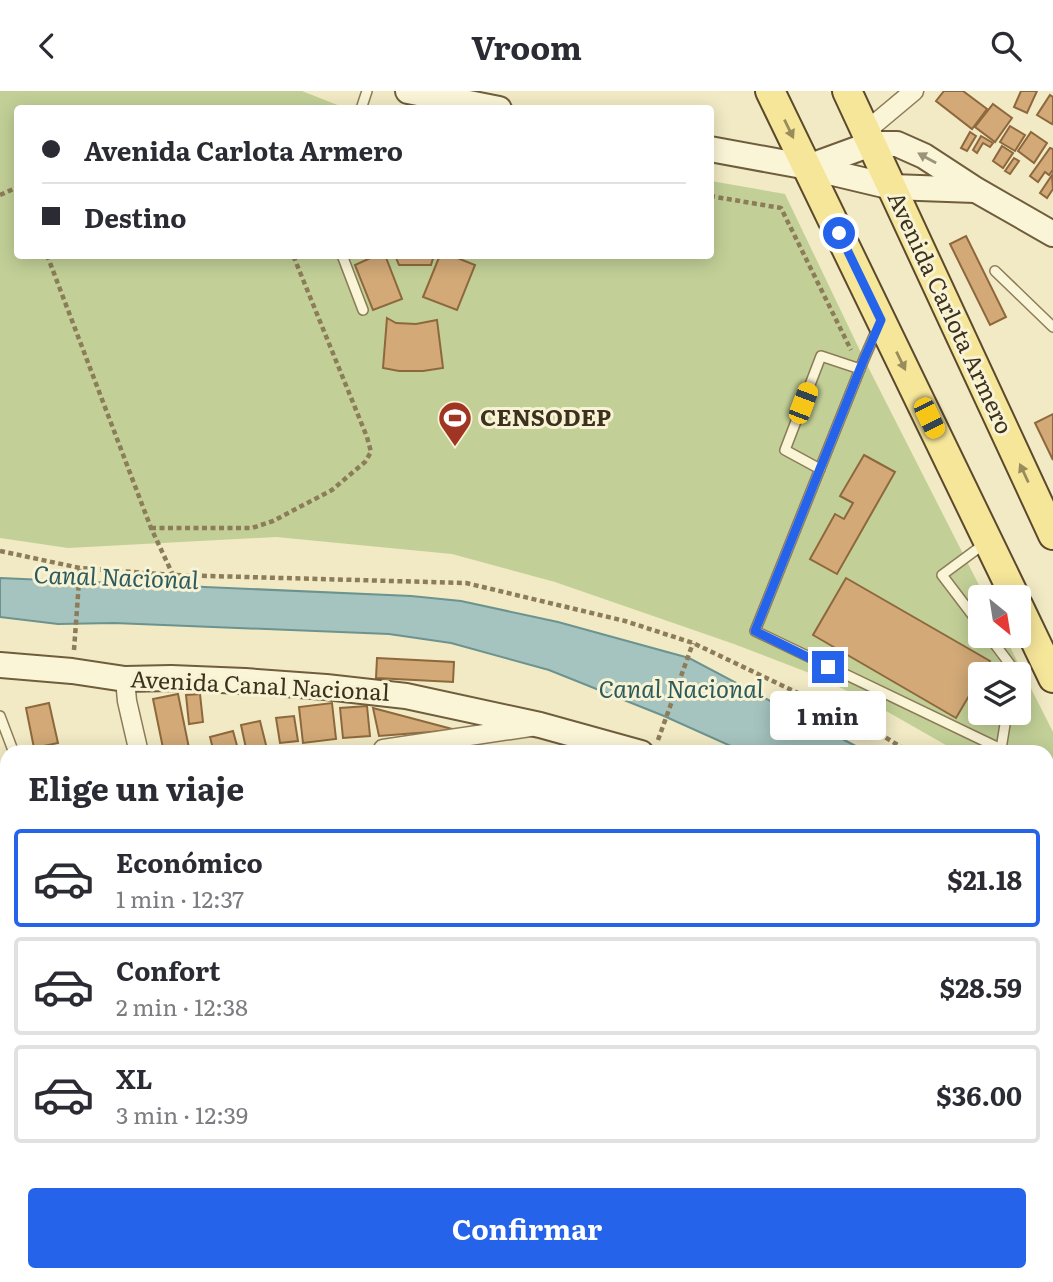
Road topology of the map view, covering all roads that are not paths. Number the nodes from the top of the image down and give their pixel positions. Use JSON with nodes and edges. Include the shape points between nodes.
{"nodes":[{"id":1,"x":408,"y":91,"type":"edge"},
{"id":2,"x":770,"y":91,"type":"edge"},
{"id":3,"x":847,"y":91,"type":"edge"},
{"id":4,"x":914,"y":91,"type":"edge"},
{"id":5,"x":479,"y":105,"type":"edge"},
{"id":6,"x":868,"y":138,"type":"junction"},
{"id":7,"x":714,"y":150,"type":"edge"},
{"id":8,"x":808,"y":167,"type":"junction"},
{"id":9,"x":892,"y":187,"type":"junction"},
{"id":10,"x":976,"y":190,"type":"junction"},
{"id":11,"x":1053,"y":234,"type":"edge"},
{"id":12,"x":344,"y":259,"type":"edge"},
{"id":13,"x":995,"y":271,"type":"dead end"},
{"id":14,"x":363,"y":310,"type":"dead end"},
{"id":15,"x":881,"y":320,"type":"junction"},
{"id":16,"x":1053,"y":327,"type":"edge"},
{"id":17,"x":860,"y":369,"type":"junction"},
{"id":18,"x":820,"y":469,"type":"junction"},
{"id":19,"x":1053,"y":535,"type":"edge"},
{"id":20,"x":988,"y":541,"type":"junction"},
{"id":21,"x":1008,"y":585,"type":"edge"},
{"id":22,"x":968,"y":609,"type":"edge"},
{"id":23,"x":1031,"y":632,"type":"edge"},
{"id":24,"x":0,"y":665,"type":"edge"},
{"id":25,"x":125,"y":678,"type":"junction"},
{"id":26,"x":1053,"y":678,"type":"edge"},
{"id":27,"x":0,"y":716,"type":"edge"},
{"id":28,"x":540,"y":725,"type":"junction"},
{"id":29,"x":1005,"y":725,"type":"edge"},
{"id":30,"x":11,"y":745,"type":"edge"},
{"id":31,"x":137,"y":745,"type":"edge"},
{"id":32,"x":409,"y":745,"type":"edge"},
{"id":33,"x":612,"y":745,"type":"edge"},
{"id":34,"x":993,"y":745,"type":"edge"},
{"id":35,"x":1002,"y":745,"type":"edge"}],
"edges":[{"from":1,"to":5,"type":"street"},
{"from":2,"to":8,"type":"main road","one_way":true},
{"from":3,"to":6,"type":"main road","name":"Avenida Carlota Armero"},
{"from":4,"to":6,"type":"street"},
{"from":6,"to":8,"type":"street"},
{"from":6,"to":9,"type":"main road","name":"Avenida Carlota Armero"},
{"from":10,"to":6,"type":"street","one_way":true,"via":[[924,156]]},
{"from":7,"to":8,"type":"street"},
{"from":8,"to":9,"type":"street"},
{"from":8,"to":15,"type":"main road"},
{"from":9,"to":10,"type":"street"},
{"from":19,"to":9,"type":"main road","name":"Avenida Carlota Armero","one_way":true},
{"from":10,"to":11,"type":"street"},
{"from":12,"to":14,"type":"lane"},
{"from":13,"to":16,"type":"lane"},
{"from":15,"to":17,"type":"lane"},
{"from":15,"to":20,"type":"main road","one_way":true},
{"from":17,"to":18,"type":"lane"},
{"from":17,"to":18,"type":"lane","via":[[821,356],[785,450]]},
{"from":18,"to":34,"type":"lane","via":[[755,631]]},
{"from":20,"to":21,"type":"main road"},
{"from":20,"to":22,"type":"lane","via":[[942,575]]},
{"from":23,"to":26,"type":"main road"},
{"from":24,"to":25,"type":"street","name":"Avenida Canal Nacional"},
{"from":25,"to":28,"type":"street","name":"Avenida Canal Nacional","via":[[245,681],[406,695]]},
{"from":25,"to":31,"type":"street"},
{"from":27,"to":30,"type":"lane"},
{"from":28,"to":32,"type":"street"},
{"from":28,"to":33,"type":"street","name":"Avenida Canal Nacional"},
{"from":29,"to":35,"type":"lane"}]}
